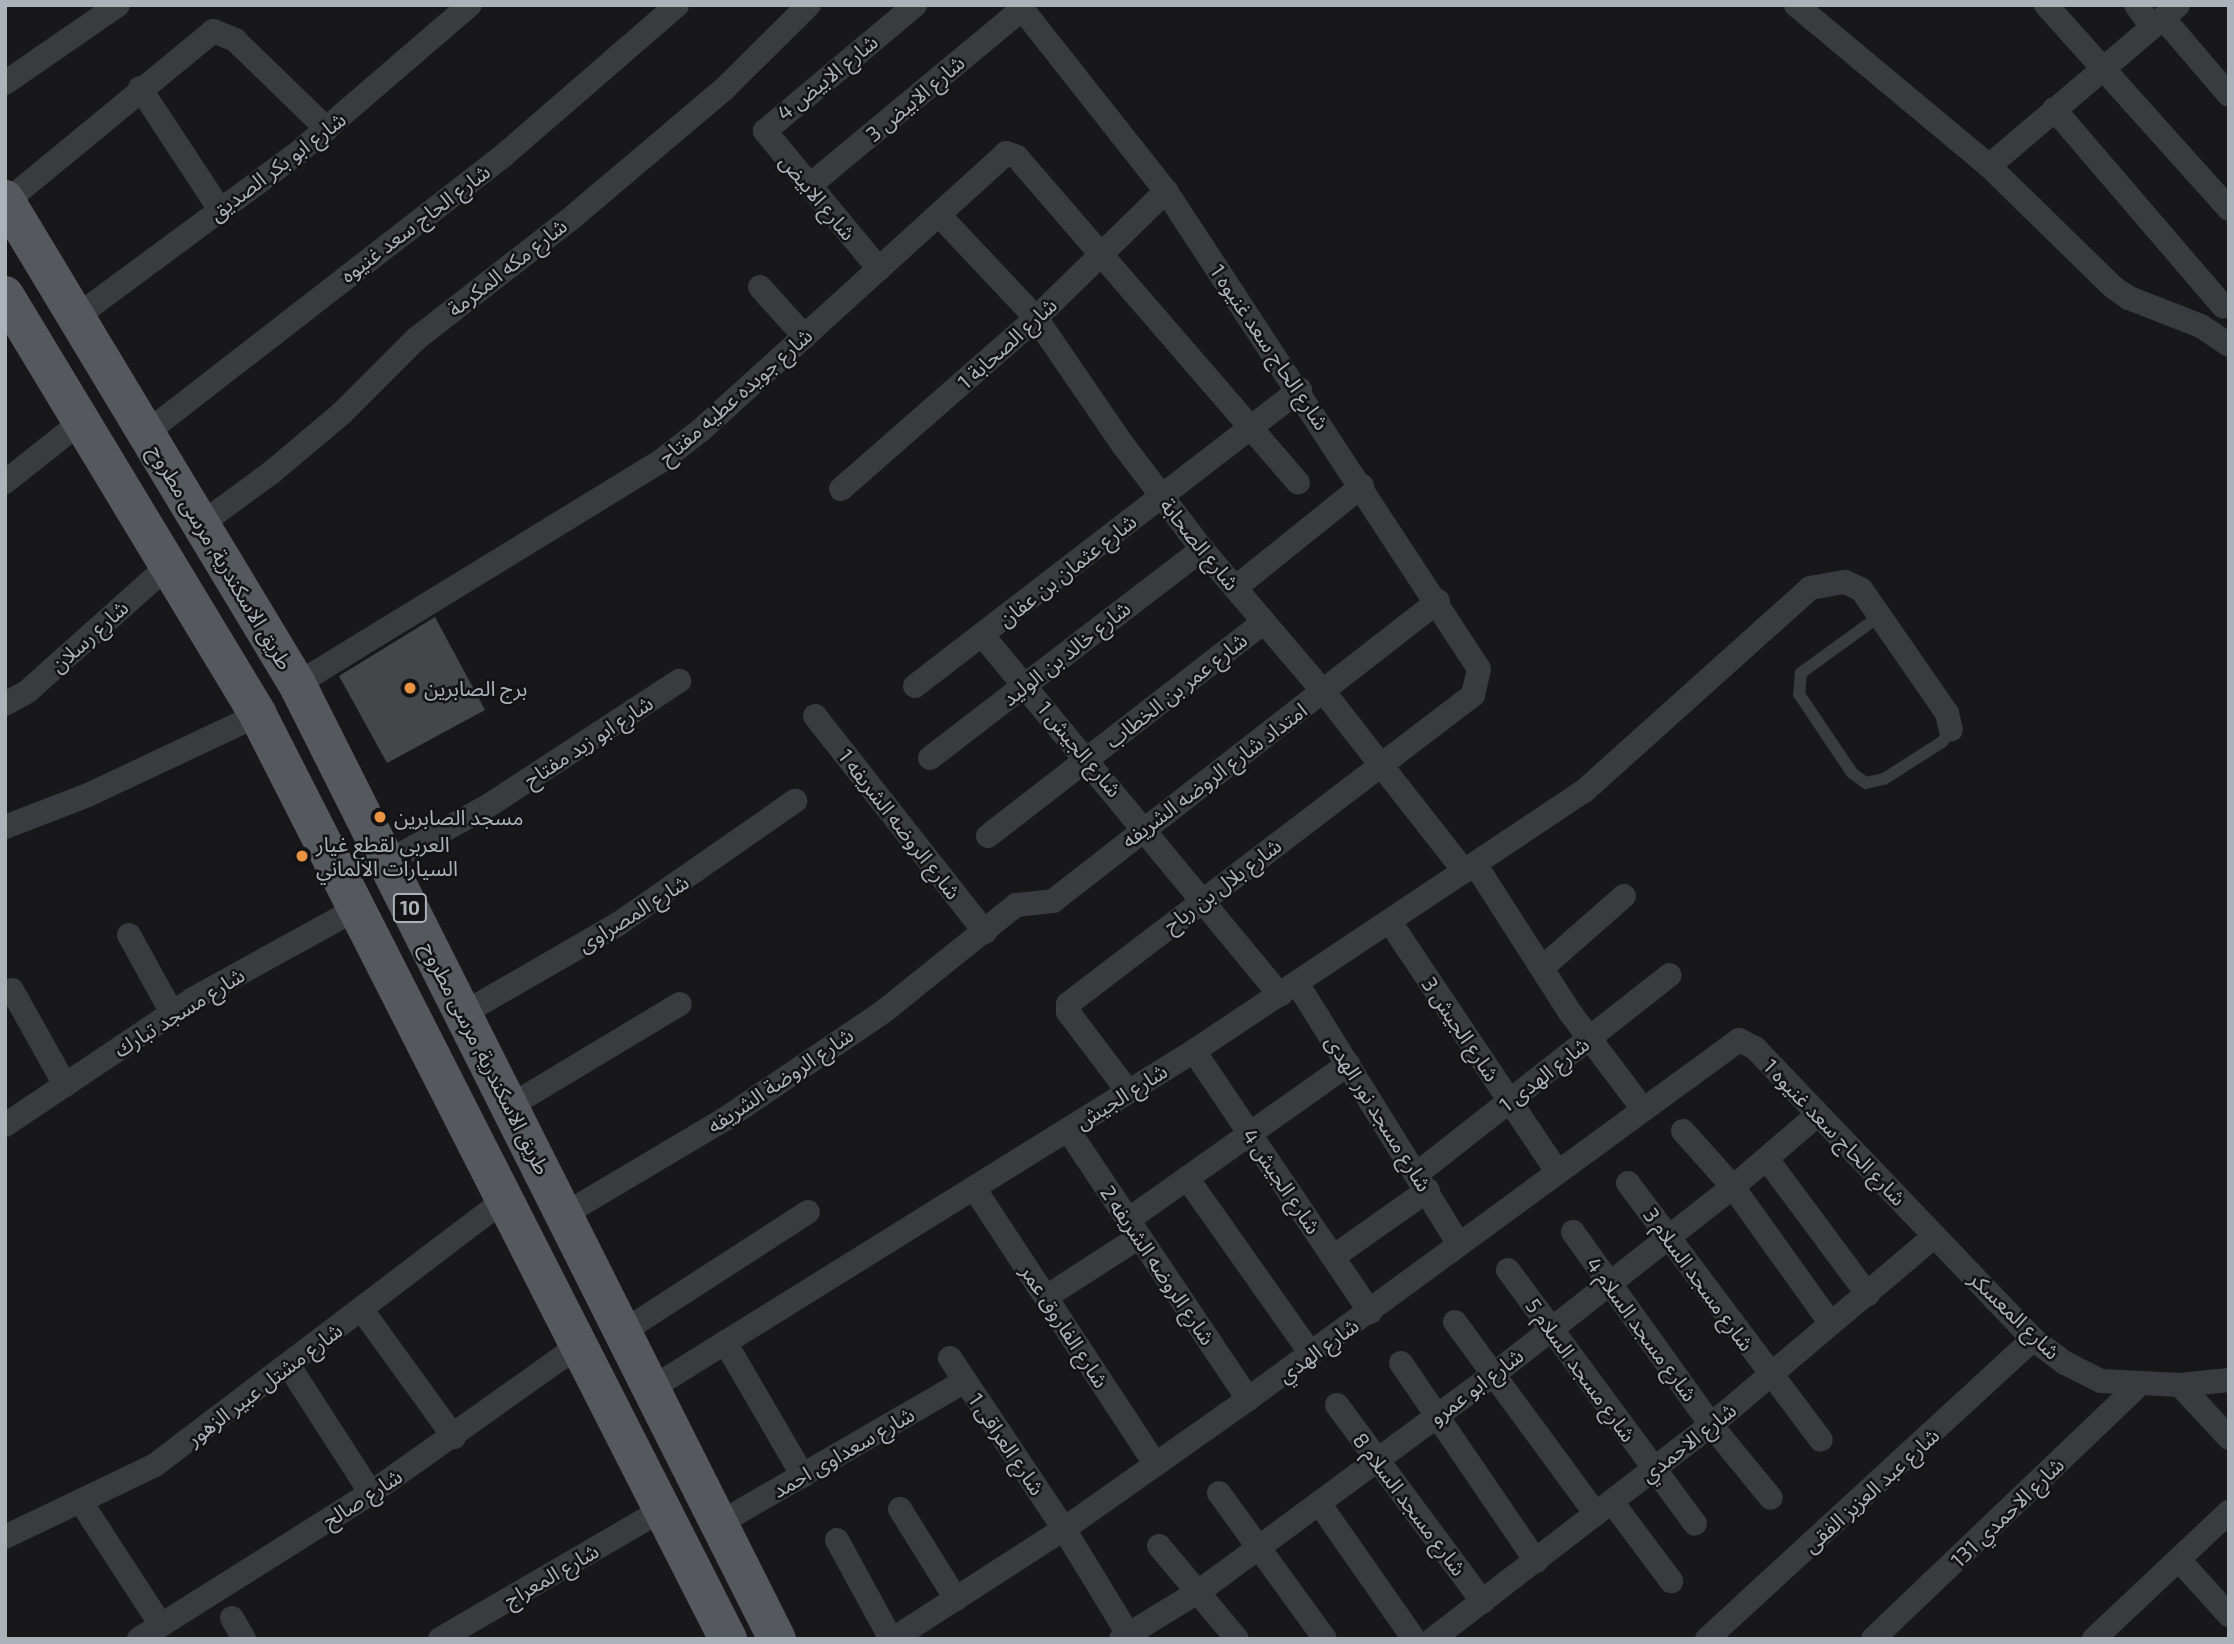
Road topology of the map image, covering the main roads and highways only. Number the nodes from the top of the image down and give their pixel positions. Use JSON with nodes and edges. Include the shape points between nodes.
{"nodes":[{"id":1,"x":6,"y":200,"type":"edge"},
{"id":2,"x":5,"y":295,"type":"edge"},
{"id":3,"x":437,"y":961,"type":"junction"},
{"id":4,"x":395,"y":984,"type":"junction"},
{"id":5,"x":728,"y":1639,"type":"edge"},
{"id":6,"x":778,"y":1639,"type":"edge"}],
"edges":[{"from":1,"to":3,"type":"main road","name":"طريق الاسكندرية, مرسى مطروح","number":"10","via":[[297,684]]},
{"from":2,"to":4,"type":"main road","number":"10","via":[[258,715]]},
{"from":3,"to":4,"type":"main road"},
{"from":3,"to":6,"type":"main road","name":"طريق الاسكندرية, مرسى مطروح","number":"10"},
{"from":4,"to":5,"type":"main road","number":"10"}]}
